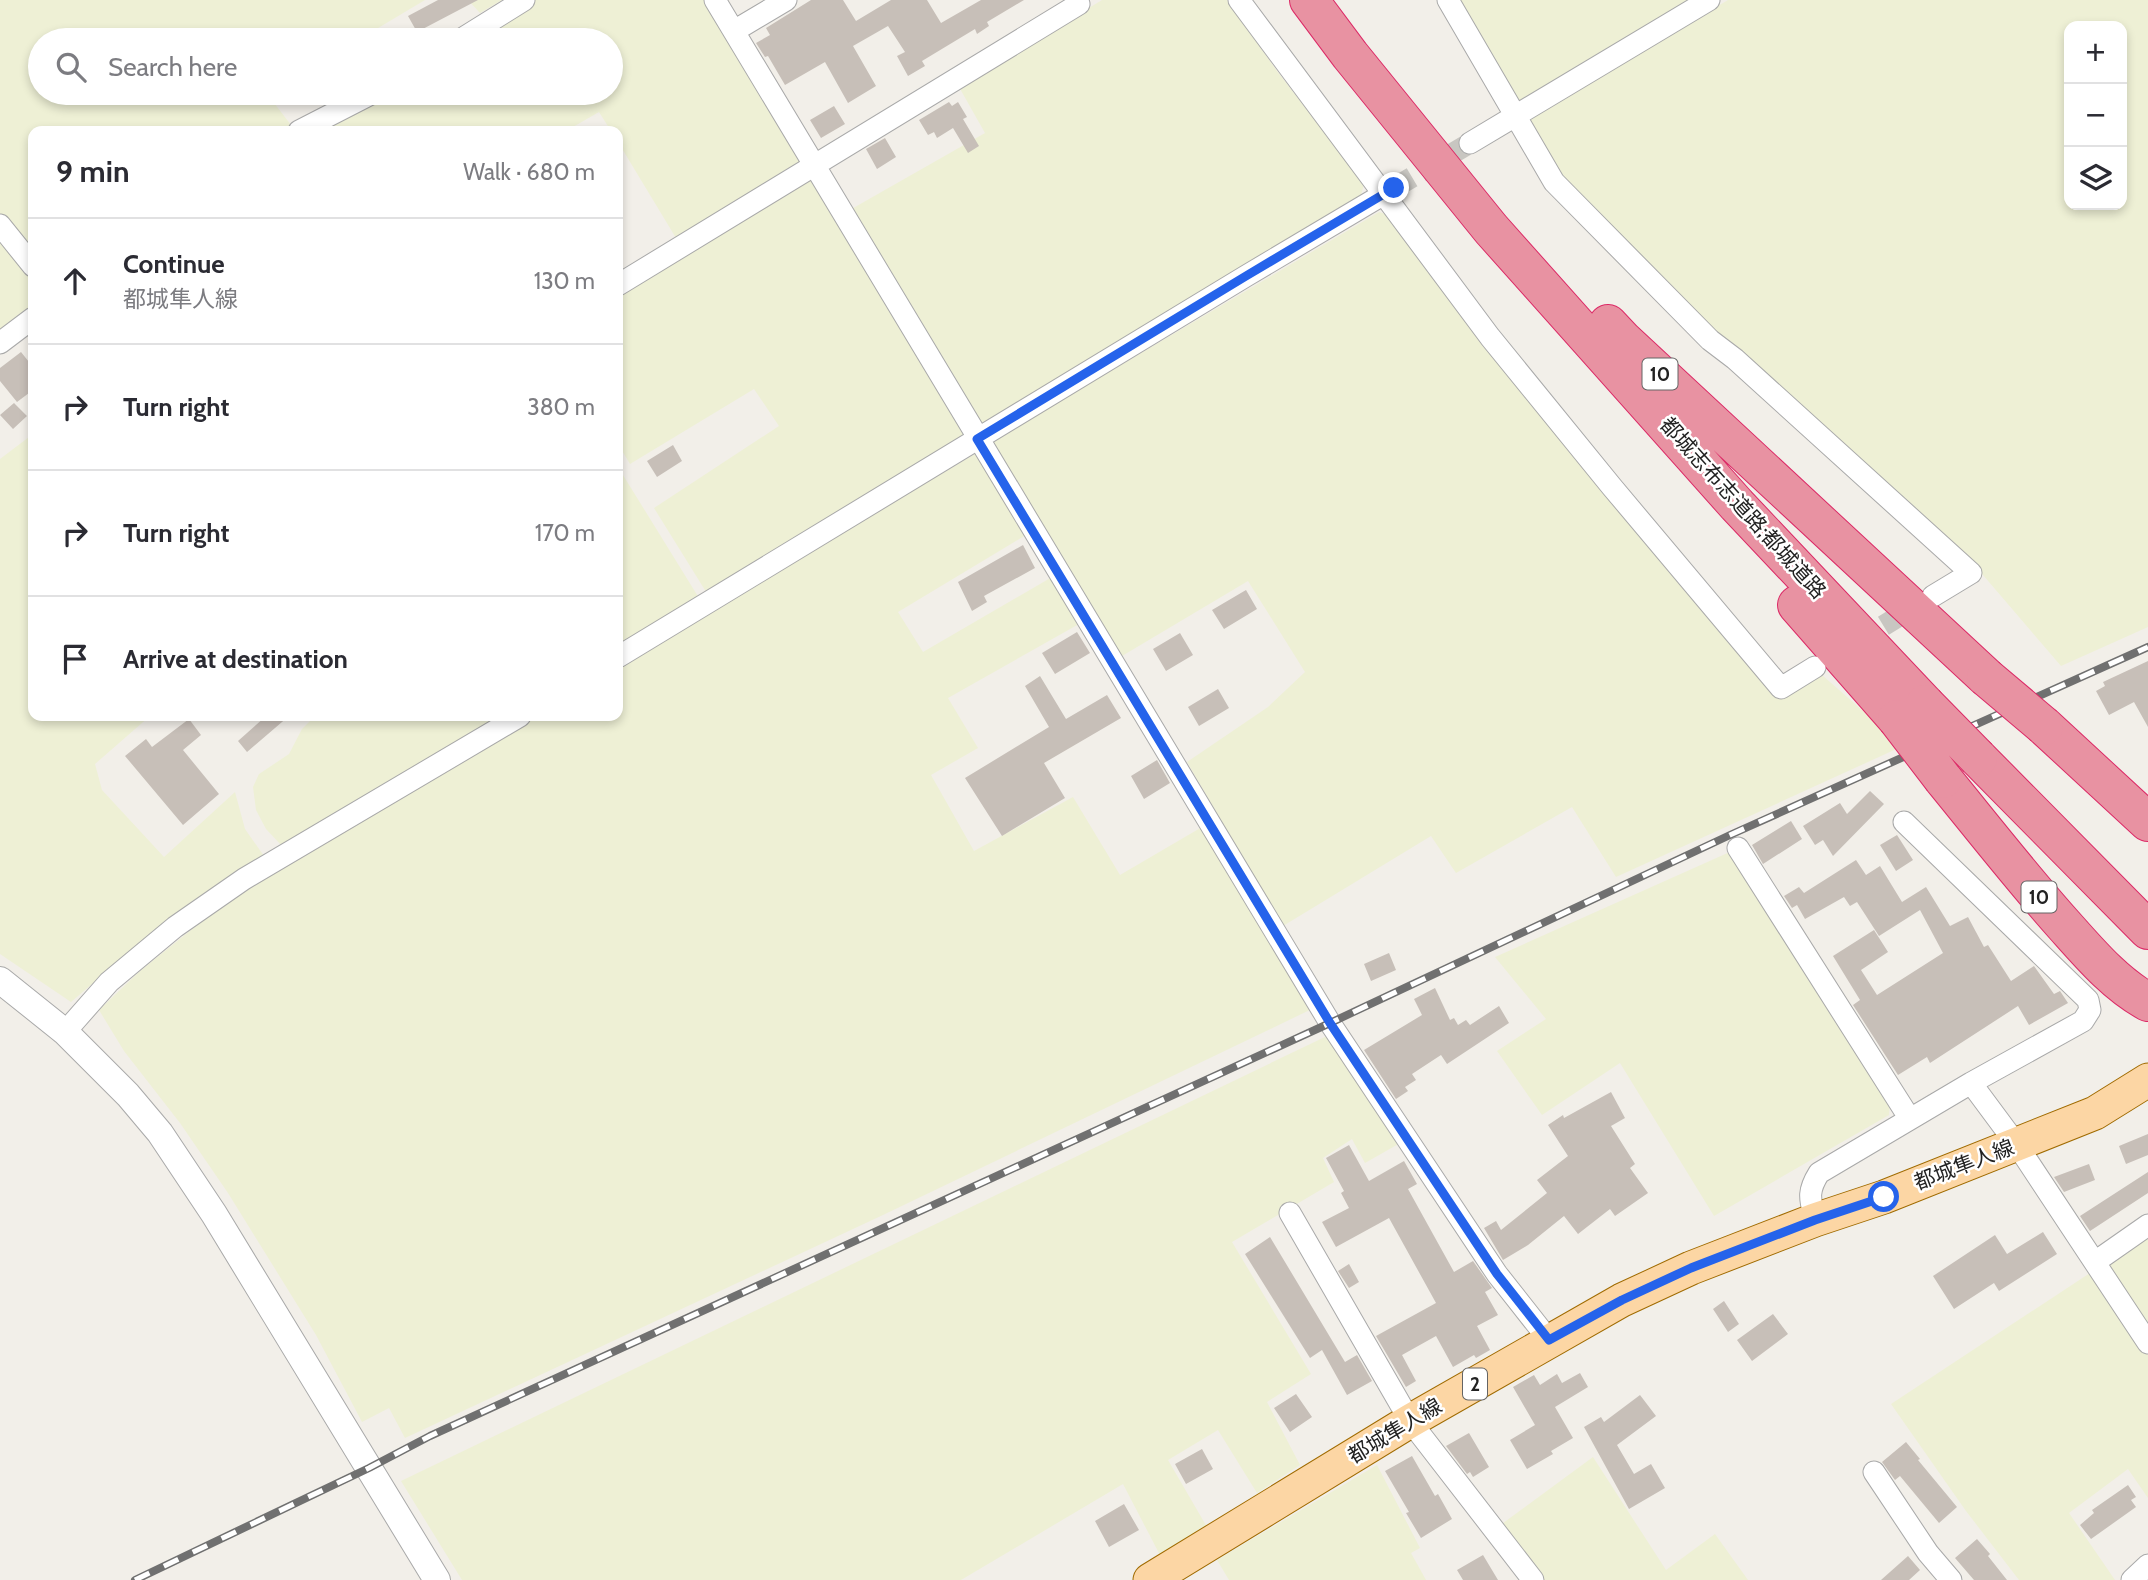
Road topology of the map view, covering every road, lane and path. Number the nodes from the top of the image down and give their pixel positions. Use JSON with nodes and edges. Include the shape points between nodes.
{"nodes":[{"id":1,"x":524,"y":0,"type":"edge"},
{"id":2,"x":715,"y":0,"type":"edge"},
{"id":3,"x":786,"y":0,"type":"edge"},
{"id":4,"x":1076,"y":0,"type":"edge"},
{"id":5,"x":1239,"y":0,"type":"edge"},
{"id":6,"x":1309,"y":0,"type":"edge"},
{"id":7,"x":1448,"y":0,"type":"edge"},
{"id":8,"x":1709,"y":0,"type":"edge"},
{"id":9,"x":479,"y":28,"type":"edge"},
{"id":10,"x":734,"y":31,"type":"junction"},
{"id":11,"x":1350,"y":55,"type":"junction"},
{"id":12,"x":350,"y":105,"type":"edge"},
{"id":13,"x":1517,"y":115,"type":"junction"},
{"id":14,"x":309,"y":126,"type":"edge"},
{"id":15,"x":1470,"y":143,"type":"tunnel mouth"},
{"id":16,"x":813,"y":165,"type":"junction"},
{"id":17,"x":1389,"y":192,"type":"junction"},
{"id":18,"x":0,"y":225,"type":"edge"},
{"id":19,"x":28,"y":260,"type":"edge"},
{"id":20,"x":623,"y":282,"type":"edge"},
{"id":21,"x":28,"y":322,"type":"edge"},
{"id":22,"x":0,"y":344,"type":"edge"},
{"id":23,"x":977,"y":439,"type":"junction"},
{"id":24,"x":1933,"y":596,"type":"tunnel mouth"},
{"id":25,"x":623,"y":654,"type":"edge"},
{"id":26,"x":1815,"y":667,"type":"dead end"},
{"id":27,"x":1911,"y":711,"type":"junction"},
{"id":28,"x":512,"y":721,"type":"edge"},
{"id":29,"x":1904,"y":822,"type":"dead end"},
{"id":30,"x":2148,"y":822,"type":"edge"},
{"id":31,"x":1738,"y":848,"type":"dead end"},
{"id":32,"x":2148,"y":930,"type":"edge"},
{"id":33,"x":0,"y":980,"type":"edge"},
{"id":34,"x":2143,"y":1003,"type":"edge"},
{"id":35,"x":65,"y":1032,"type":"junction"},
{"id":36,"x":2148,"y":1080,"type":"edge"},
{"id":37,"x":1971,"y":1083,"type":"junction"},
{"id":38,"x":1910,"y":1119,"type":"junction"},
{"id":39,"x":2017,"y":1145,"type":"junction"},
{"id":40,"x":1290,"y":1213,"type":"dead end"},
{"id":41,"x":1815,"y":1220,"type":"junction"},
{"id":42,"x":2148,"y":1225,"type":"edge"},
{"id":43,"x":2095,"y":1262,"type":"junction"},
{"id":44,"x":1549,"y":1340,"type":"junction"},
{"id":45,"x":2148,"y":1343,"type":"edge"},
{"id":46,"x":1410,"y":1421,"type":"junction"},
{"id":47,"x":1874,"y":1472,"type":"dead end"},
{"id":48,"x":2148,"y":1565,"type":"edge"},
{"id":49,"x":1153,"y":1579,"type":"edge"},
{"id":50,"x":437,"y":1580,"type":"edge"},
{"id":51,"x":1533,"y":1580,"type":"edge"},
{"id":52,"x":1951,"y":1580,"type":"edge"},
{"id":53,"x":2132,"y":1580,"type":"edge"}],
"edges":[{"from":1,"to":9,"type":"street"},
{"from":2,"to":10,"type":"street"},
{"from":3,"to":10,"type":"street"},
{"from":4,"to":16,"type":"street","via":[[1079,4]]},
{"from":5,"to":17,"type":"street"},
{"from":6,"to":11,"type":"highway","name":"都城志布志道路;都城道路","number":"10"},
{"from":7,"to":13,"type":"street"},
{"from":8,"to":13,"type":"street"},
{"from":10,"to":16,"type":"street"},
{"from":11,"to":27,"type":"highway","name":"都城志布志道路;都城道路","number":"10","via":[[1491,229],[1669,427],[1679,469]]},
{"from":11,"to":30,"type":"highway","number":"10","bridge":true,"via":[[1482,187],[1623,340]]},
{"from":12,"to":14,"type":"street"},
{"from":13,"to":15,"type":"street"},
{"from":13,"to":24,"type":"street","via":[[1555,182],[1710,340],[1971,573]]},
{"from":16,"to":20,"type":"street"},
{"from":16,"to":23,"type":"street"},
{"from":17,"to":23,"type":"street"},
{"from":17,"to":26,"type":"street","via":[[1490,337],[1781,688]]},
{"from":18,"to":19,"type":"street"},
{"from":21,"to":22,"type":"street"},
{"from":23,"to":25,"type":"street"},
{"from":23,"to":44,"type":"street","via":[[1330,1023],[1489,1263]]},
{"from":27,"to":32,"type":"highway","number":"10","bridge":true,"via":[[1978,758]]},
{"from":27,"to":34,"type":"highway","number":"10","bridge":true,"via":[[1943,779],[2091,956]]},
{"from":28,"to":35,"type":"street","via":[[234,886],[175,927],[109,982]]},
{"from":29,"to":37,"type":"street","via":[[2088,1000],[2090,1010],[2083,1021]]},
{"from":31,"to":38,"type":"street"},
{"from":33,"to":35,"type":"street"},
{"from":35,"to":50,"type":"street","via":[[128,1096],[188,1174]]},
{"from":36,"to":39,"type":"main road","name":"都城隼人線","number":"2","via":[[2095,1113]]},
{"from":37,"to":38,"type":"street"},
{"from":37,"to":39,"type":"street"},
{"from":38,"to":41,"type":"street","via":[[1819,1173],[1809,1194]]},
{"from":39,"to":41,"type":"main road","name":"都城隼人線","number":"2"},
{"from":39,"to":43,"type":"street"},
{"from":40,"to":46,"type":"street"},
{"from":41,"to":44,"type":"main road","name":"都城隼人線","number":"2","via":[[1691,1268]]},
{"from":42,"to":43,"type":"street"},
{"from":43,"to":45,"type":"street"},
{"from":44,"to":46,"type":"main road","name":"都城隼人線","number":"2"},
{"from":46,"to":49,"type":"main road","name":"都城隼人線","number":"2"},
{"from":46,"to":51,"type":"street"},
{"from":47,"to":52,"type":"street"},
{"from":48,"to":53,"type":"street"}]}
